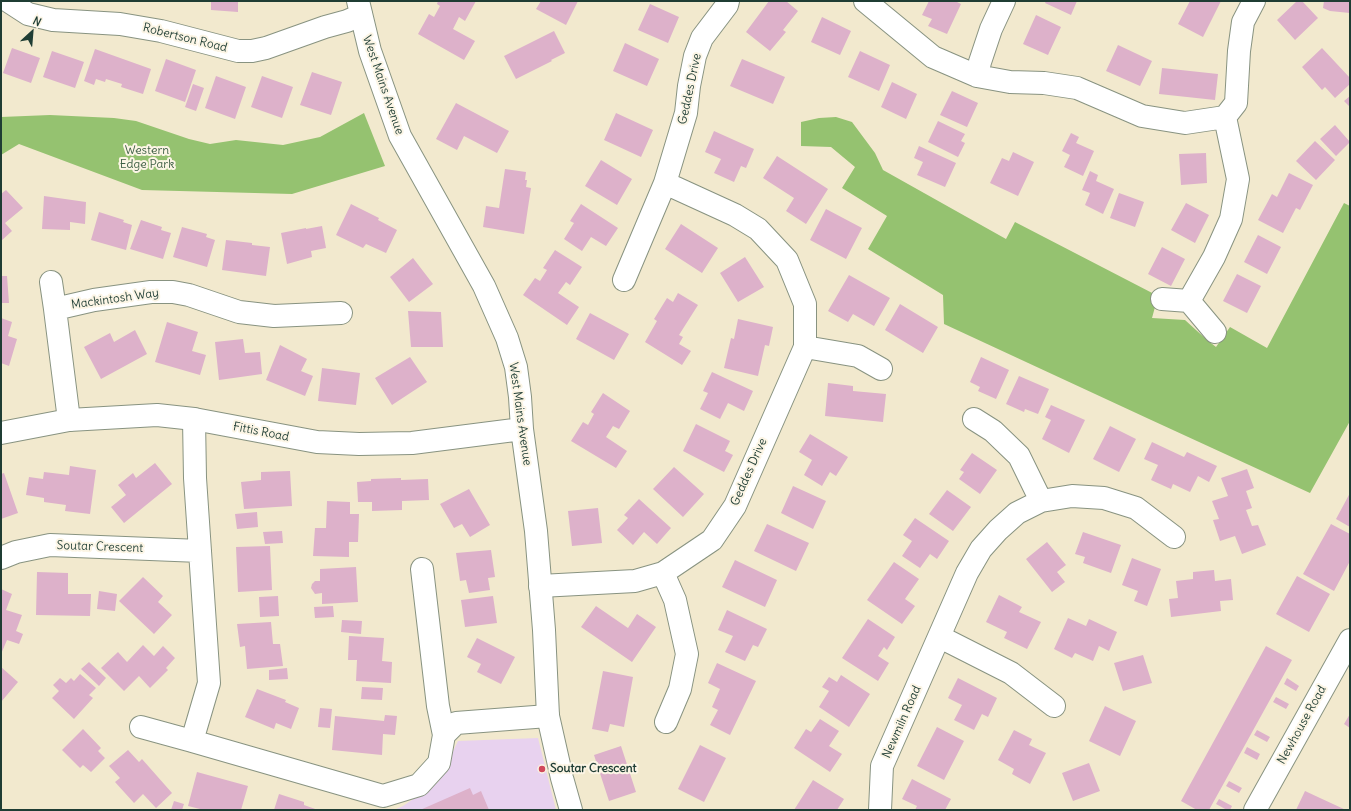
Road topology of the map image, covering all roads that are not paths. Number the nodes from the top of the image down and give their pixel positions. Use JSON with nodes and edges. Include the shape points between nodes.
{"nodes":[{"id":1,"x":8,"y":1,"type":"edge"},
{"id":2,"x":728,"y":1,"type":"edge"},
{"id":3,"x":865,"y":1,"type":"edge"},
{"id":4,"x":1004,"y":1,"type":"edge"},
{"id":5,"x":1254,"y":1,"type":"edge"},
{"id":6,"x":359,"y":8,"type":"edge"},
{"id":7,"x":978,"y":76,"type":"junction"},
{"id":8,"x":1225,"y":117,"type":"junction"},
{"id":9,"x":666,"y":183,"type":"junction"},
{"id":10,"x":624,"y":280,"type":"dead end"},
{"id":11,"x":51,"y":282,"type":"dead end"},
{"id":12,"x":1162,"y":299,"type":"dead end"},
{"id":13,"x":1189,"y":301,"type":"junction"},
{"id":14,"x":55,"y":308,"type":"junction"},
{"id":15,"x":341,"y":313,"type":"dead end"},
{"id":16,"x":1215,"y":332,"type":"dead end"},
{"id":17,"x":804,"y":346,"type":"junction"},
{"id":18,"x":882,"y":369,"type":"dead end"},
{"id":19,"x":194,"y":419,"type":"junction"},
{"id":20,"x":974,"y":419,"type":"dead end"},
{"id":21,"x":69,"y":420,"type":"junction"},
{"id":22,"x":522,"y":429,"type":"junction"},
{"id":23,"x":1,"y":433,"type":"edge"},
{"id":24,"x":1041,"y":500,"type":"junction"},
{"id":25,"x":1174,"y":537,"type":"dead end"},
{"id":26,"x":200,"y":551,"type":"junction"},
{"id":27,"x":1,"y":558,"type":"edge"},
{"id":28,"x":422,"y":569,"type":"dead end"},
{"id":29,"x":663,"y":573,"type":"junction"},
{"id":30,"x":540,"y":586,"type":"junction"},
{"id":31,"x":940,"y":637,"type":"junction"},
{"id":32,"x":1350,"y":640,"type":"edge"},
{"id":33,"x":1054,"y":706,"type":"dead end"},
{"id":34,"x":548,"y":716,"type":"junction"},
{"id":35,"x":666,"y":722,"type":"dead end"},
{"id":36,"x":141,"y":727,"type":"dead end"},
{"id":37,"x":444,"y":735,"type":"junction"},
{"id":38,"x":192,"y":741,"type":"junction"},
{"id":39,"x":571,"y":810,"type":"edge"},
{"id":40,"x":880,"y":810,"type":"edge"},
{"id":41,"x":1255,"y":810,"type":"edge"}],
"edges":[{"from":1,"to":6,"type":"street","name":"Robertson Road","via":[[28,14],[53,20],[120,24],[161,31],[238,51],[266,48],[347,21]]},
{"from":2,"to":9,"type":"street","name":"Geddes Drive","via":[[702,38],[695,56],[686,113]]},
{"from":3,"to":7,"type":"street","via":[[933,57]]},
{"from":4,"to":7,"type":"street","via":[[991,29]]},
{"from":5,"to":8,"type":"street","via":[[1243,22],[1236,103]]},
{"from":6,"to":22,"type":"street","name":"West Mains Avenue","via":[[370,51],[400,136],[484,286],[507,338],[516,367]]},
{"from":7,"to":8,"type":"street","via":[[1010,82],[1044,83],[1077,88],[1142,116],[1185,122]]},
{"from":8,"to":13,"type":"street","via":[[1238,179],[1231,219],[1214,257]]},
{"from":9,"to":10,"type":"street","name":"Geddes Drive"},
{"from":9,"to":17,"type":"street","name":"Geddes Drive","via":[[735,215],[758,230],[787,260],[805,304]]},
{"from":11,"to":14,"type":"street","name":"Mackintosh Way"},
{"from":12,"to":13,"type":"street"},
{"from":13,"to":16,"type":"street"},
{"from":14,"to":15,"type":"street","name":"Mackintosh Way","via":[[151,292],[173,292],[239,312],[274,316]]},
{"from":14,"to":21,"type":"street","name":"Mackintosh Way"},
{"from":17,"to":18,"type":"street","via":[[858,356]]},
{"from":17,"to":29,"type":"street","name":"Geddes Drive","via":[[735,506],[712,540]]},
{"from":19,"to":21,"type":"street","name":"Fittis Road","via":[[157,415]]},
{"from":19,"to":22,"type":"street","name":"Fittis Road","via":[[317,442],[359,444],[412,443]]},
{"from":19,"to":26,"type":"street"},
{"from":20,"to":24,"type":"street","via":[[993,431],[1019,456]]},
{"from":21,"to":23,"type":"street","name":"Fittis Road"},
{"from":22,"to":30,"type":"street","name":"West Mains Avenue","via":[[536,531]]},
{"from":24,"to":25,"type":"street","name":"Newmiln Road","via":[[1072,496],[1104,498],[1136,508]]},
{"from":24,"to":31,"type":"street","name":"Newmiln Road","via":[[1017,513],[982,549],[967,573]]},
{"from":26,"to":27,"type":"street","name":"Soutar Crescent","via":[[50,545]]},
{"from":26,"to":38,"type":"street","via":[[209,683]]},
{"from":28,"to":37,"type":"street","via":[[438,706]]},
{"from":29,"to":30,"type":"street","name":"Geddes Drive","via":[[635,581]]},
{"from":29,"to":35,"type":"street","via":[[675,600],[686,654],[680,689]]},
{"from":30,"to":34,"type":"street","name":"West Mains Avenue"},
{"from":31,"to":33,"type":"street","via":[[1011,673]]},
{"from":31,"to":40,"type":"street","name":"Newmiln Road","via":[[882,766]]},
{"from":32,"to":41,"type":"street","name":"Newhouse Road"},
{"from":34,"to":37,"type":"street","via":[[456,723]]},
{"from":34,"to":39,"type":"street","name":"West Mains Avenue"},
{"from":36,"to":38,"type":"street"},
{"from":37,"to":38,"type":"street","via":[[439,763],[419,785],[383,796]]}]}
